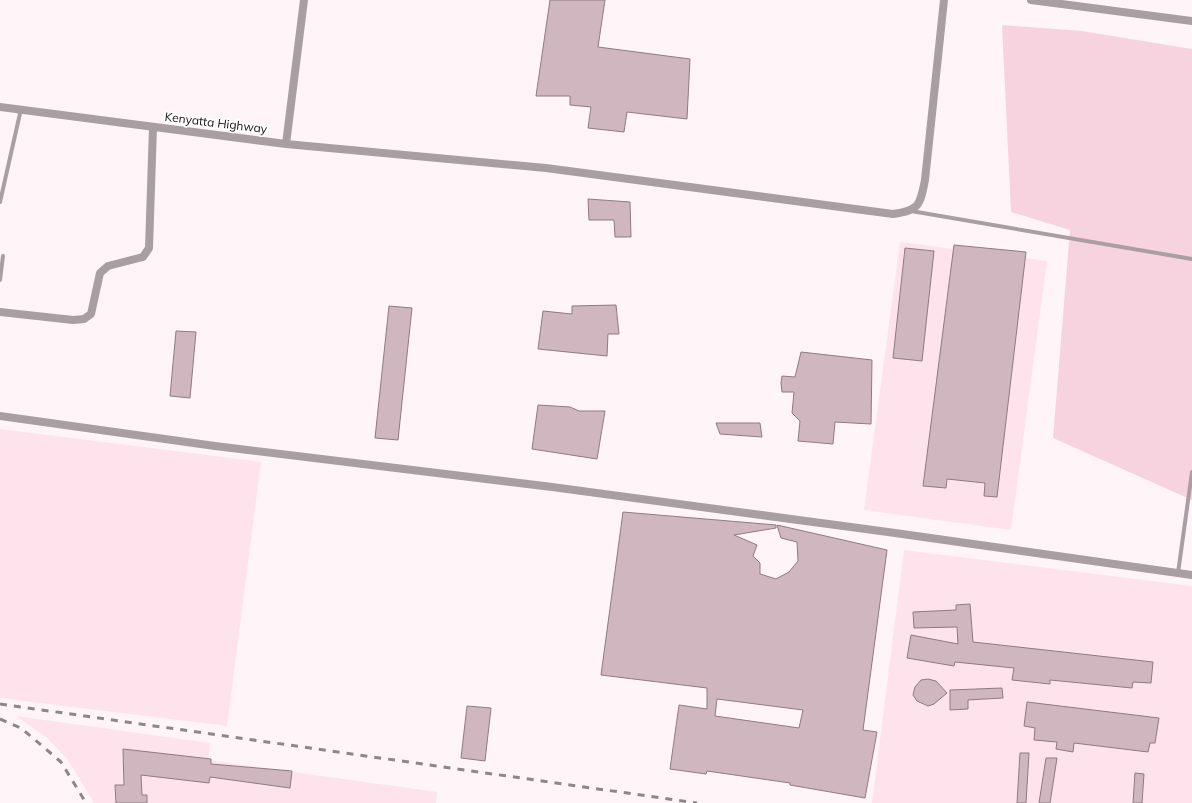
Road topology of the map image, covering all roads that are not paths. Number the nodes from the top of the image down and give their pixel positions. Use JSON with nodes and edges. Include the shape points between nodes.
{"nodes":[{"id":1,"x":304,"y":0,"type":"edge"},
{"id":2,"x":944,"y":0,"type":"edge"},
{"id":3,"x":1031,"y":0,"type":"edge"},
{"id":4,"x":1061,"y":2,"type":"edge"},
{"id":5,"x":1076,"y":3,"type":"edge"},
{"id":6,"x":1192,"y":21,"type":"edge"},
{"id":7,"x":0,"y":106,"type":"edge"},
{"id":8,"x":21,"y":109,"type":"junction"},
{"id":9,"x":153,"y":126,"type":"junction"},
{"id":10,"x":286,"y":144,"type":"junction"},
{"id":11,"x":0,"y":202,"type":"edge"},
{"id":12,"x":911,"y":211,"type":"junction"},
{"id":13,"x":3,"y":256,"type":"dead end"},
{"id":14,"x":1192,"y":259,"type":"edge"},
{"id":15,"x":0,"y":280,"type":"edge"},
{"id":16,"x":0,"y":312,"type":"edge"},
{"id":17,"x":0,"y":416,"type":"edge"},
{"id":18,"x":1192,"y":472,"type":"edge"},
{"id":19,"x":1178,"y":573,"type":"junction"},
{"id":20,"x":1192,"y":575,"type":"edge"}],
"edges":[{"from":1,"to":10,"type":"street"},
{"from":2,"to":12,"type":"street","via":[[925,180],[921,200]]},
{"from":3,"to":4,"type":"street"},
{"from":4,"to":5,"type":"street"},
{"from":5,"to":6,"type":"street"},
{"from":7,"to":8,"type":"street","name":"Kenyatta Highway"},
{"from":8,"to":9,"type":"street","name":"Kenyatta Highway"},
{"from":8,"to":11,"type":"lane"},
{"from":9,"to":10,"type":"street","name":"Kenyatta Highway"},
{"from":9,"to":16,"type":"street","via":[[149,248],[143,257],[108,266],[100,273],[91,314],[84,319]]},
{"from":10,"to":12,"type":"street","name":"Kenyatta Highway","via":[[546,168],[892,214]]},
{"from":12,"to":14,"type":"lane"},
{"from":13,"to":15,"type":"lane"},
{"from":17,"to":19,"type":"street","via":[[215,446],[692,506]]},
{"from":18,"to":19,"type":"lane"},
{"from":19,"to":20,"type":"street"}]}
